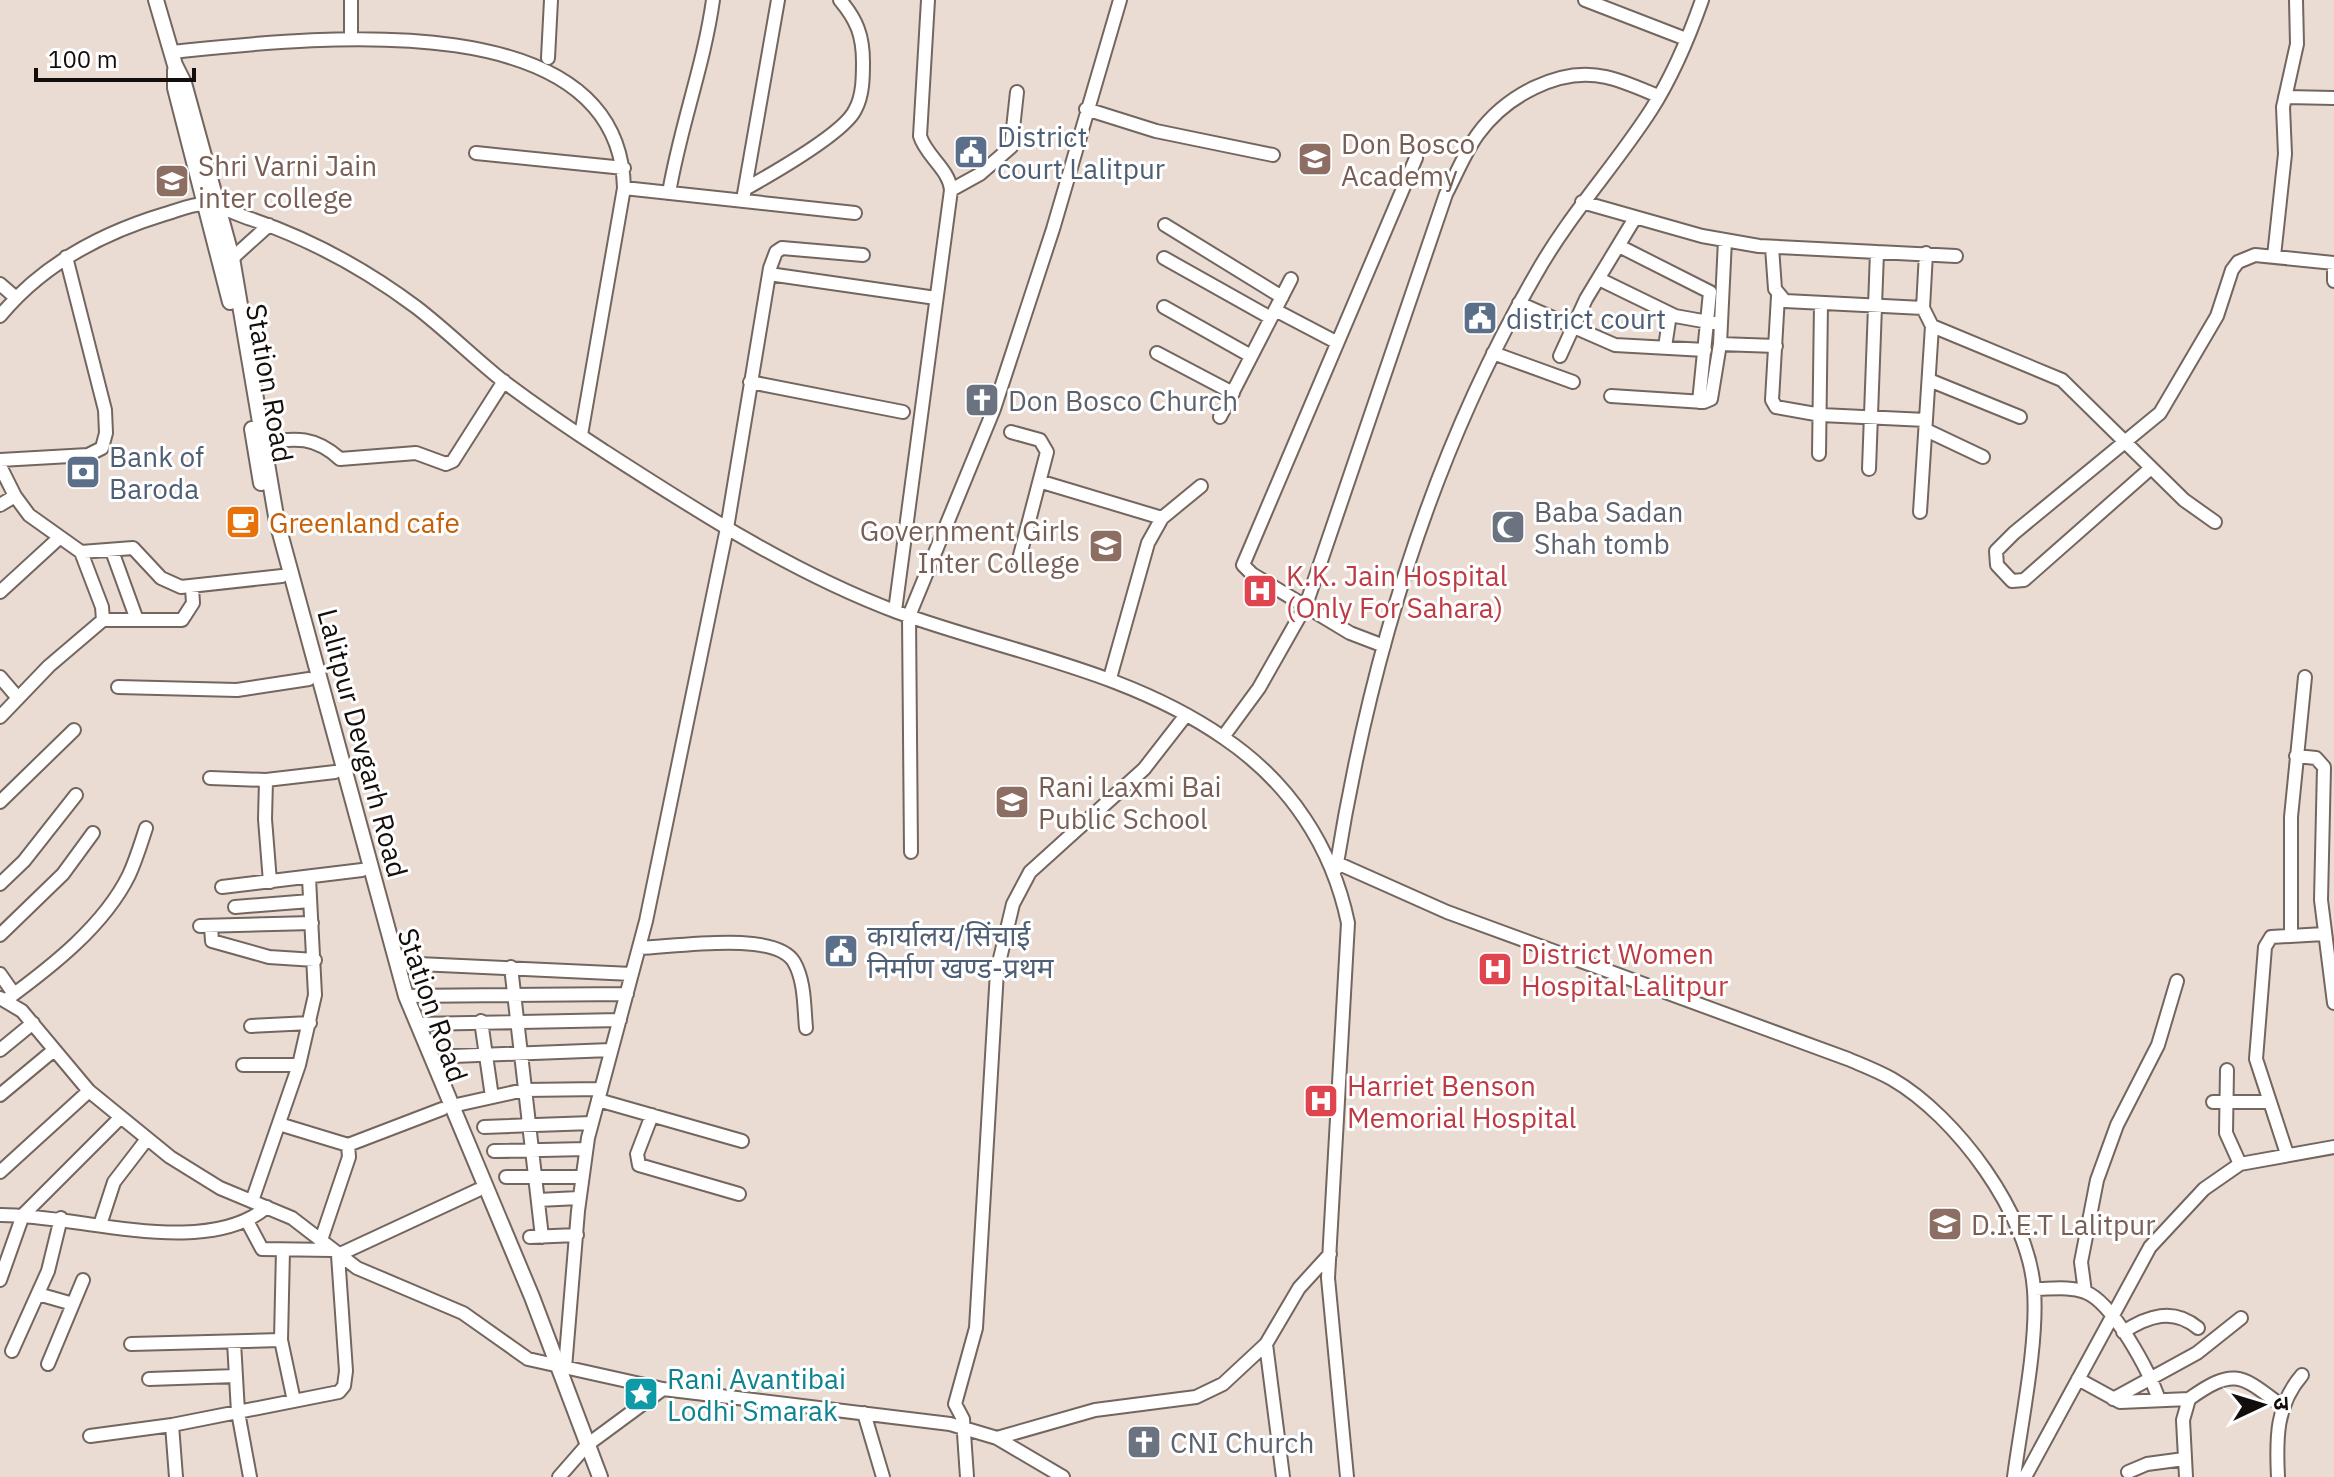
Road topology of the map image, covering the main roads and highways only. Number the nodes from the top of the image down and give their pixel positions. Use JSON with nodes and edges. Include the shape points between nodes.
{"nodes":[{"id":1,"x":156,"y":0,"type":"edge"},
{"id":2,"x":228,"y":262,"type":"junction"},
{"id":3,"x":447,"y":1108,"type":"junction"},
{"id":4,"x":557,"y":1366,"type":"junction"},
{"id":5,"x":584,"y":1449,"type":"junction"},
{"id":6,"x":590,"y":1477,"type":"edge"},
{"id":7,"x":600,"y":1477,"type":"edge"}],
"edges":[{"from":1,"to":2,"type":"main road","name":"Lalitpur Devgarh Road","via":[[184,83]]},
{"from":2,"to":3,"type":"main road","name":"Lalitpur Devgarh Road","via":[[277,522],[302,622],[406,996]]},
{"from":2,"to":3,"type":"main road","name":"Station Road","via":[[263,492],[282,576],[393,981]]},
{"from":3,"to":4,"type":"main road","name":"Lalitpur Devgarh Road"},
{"from":3,"to":4,"type":"main road","name":"Station Road"},
{"from":4,"to":5,"type":"main road","name":"Lalitpur Devgarh Road"},
{"from":5,"to":6,"type":"main road"},
{"from":5,"to":7,"type":"main road","name":"Lalitpur Devgarh Road"}]}
